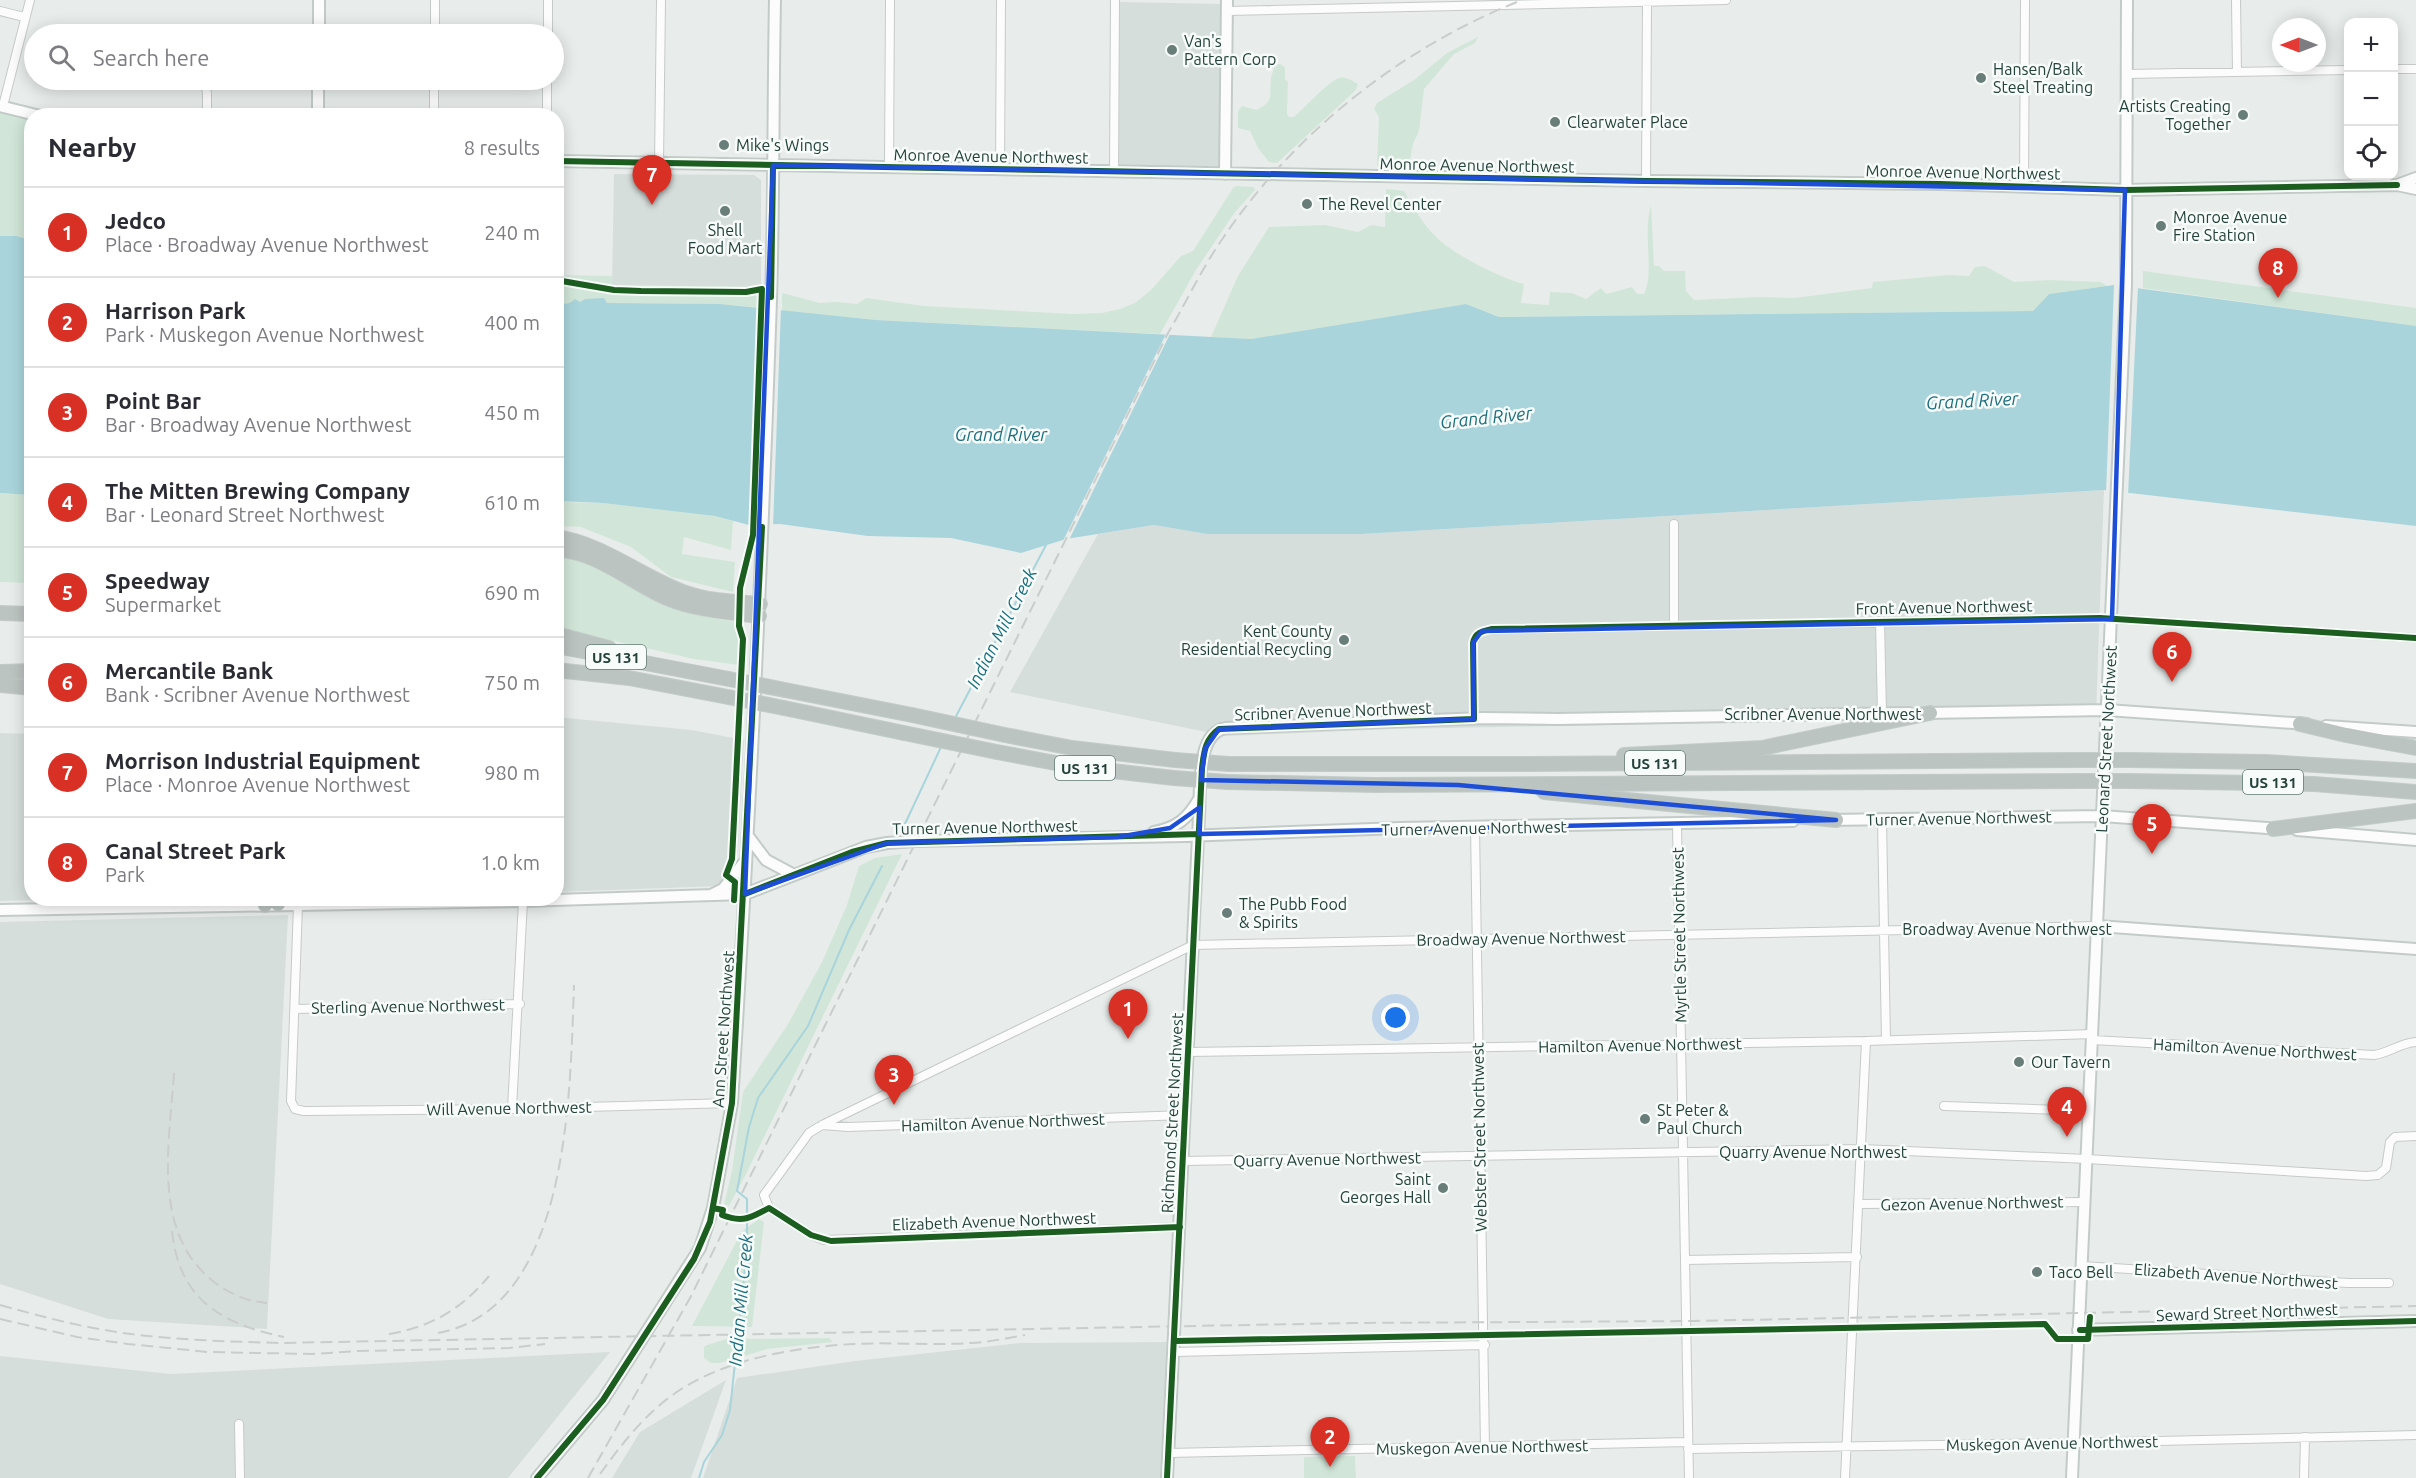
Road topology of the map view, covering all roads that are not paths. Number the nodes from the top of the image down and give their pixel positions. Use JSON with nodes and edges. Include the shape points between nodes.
{"nodes":[{"id":1,"x":30,"y":0,"type":"edge"},
{"id":2,"x":319,"y":0,"type":"edge"},
{"id":3,"x":435,"y":0,"type":"edge"},
{"id":4,"x":548,"y":0,"type":"edge"},
{"id":5,"x":661,"y":0,"type":"edge"},
{"id":6,"x":775,"y":0,"type":"edge"},
{"id":7,"x":890,"y":0,"type":"edge"},
{"id":8,"x":1001,"y":0,"type":"edge"},
{"id":9,"x":1115,"y":0,"type":"edge"},
{"id":10,"x":1726,"y":0,"type":"edge"},
{"id":11,"x":2025,"y":0,"type":"edge"},
{"id":12,"x":2127,"y":0,"type":"edge"},
{"id":13,"x":2236,"y":0,"type":"edge"},
{"id":14,"x":1632,"y":1,"type":"edge"},
{"id":15,"x":1533,"y":2,"type":"edge"},
{"id":16,"x":1647,"y":2,"type":"junction"},
{"id":17,"x":1381,"y":4,"type":"edge"},
{"id":18,"x":1227,"y":5,"type":"edge"},
{"id":19,"x":0,"y":11,"type":"edge"},
{"id":20,"x":24,"y":17,"type":"junction"},
{"id":21,"x":319,"y":24,"type":"edge"},
{"id":22,"x":435,"y":24,"type":"edge"},
{"id":23,"x":548,"y":24,"type":"edge"},
{"id":24,"x":2398,"y":69,"type":"edge"},
{"id":25,"x":2416,"y":69,"type":"edge"},
{"id":26,"x":2344,"y":70,"type":"edge"},
{"id":27,"x":2237,"y":72,"type":"junction"},
{"id":28,"x":2127,"y":74,"type":"junction"},
{"id":29,"x":206,"y":90,"type":"edge"},
{"id":30,"x":318,"y":90,"type":"edge"},
{"id":31,"x":434,"y":90,"type":"edge"},
{"id":32,"x":547,"y":90,"type":"edge"},
{"id":33,"x":1,"y":106,"type":"edge"},
{"id":34,"x":207,"y":108,"type":"edge"},
{"id":35,"x":317,"y":108,"type":"edge"},
{"id":36,"x":434,"y":108,"type":"edge"},
{"id":37,"x":547,"y":108,"type":"edge"},
{"id":38,"x":24,"y":112,"type":"edge"},
{"id":39,"x":564,"y":162,"type":"edge"},
{"id":40,"x":659,"y":164,"type":"junction"},
{"id":41,"x":773,"y":165,"type":"junction"},
{"id":42,"x":889,"y":167,"type":"junction"},
{"id":43,"x":1000,"y":170,"type":"junction"},
{"id":44,"x":1114,"y":171,"type":"junction"},
{"id":45,"x":1225,"y":174,"type":"junction"},
{"id":46,"x":2416,"y":178,"type":"edge"},
{"id":47,"x":1646,"y":181,"type":"junction"},
{"id":48,"x":2397,"y":185,"type":"junction"},
{"id":49,"x":2024,"y":186,"type":"junction"},
{"id":50,"x":2416,"y":189,"type":"edge"},
{"id":51,"x":2125,"y":190,"type":"junction"},
{"id":52,"x":1674,"y":524,"type":"dead end"},
{"id":53,"x":564,"y":539,"type":"edge"},
{"id":54,"x":564,"y":551,"type":"edge"},
{"id":55,"x":759,"y":610,"type":"junction"},
{"id":56,"x":0,"y":613,"type":"edge"},
{"id":57,"x":24,"y":614,"type":"edge"},
{"id":58,"x":2112,"y":619,"type":"junction"},
{"id":59,"x":1880,"y":621,"type":"junction"},
{"id":60,"x":1674,"y":625,"type":"junction"},
{"id":61,"x":564,"y":636,"type":"edge"},
{"id":62,"x":2416,"y":638,"type":"edge"},
{"id":63,"x":564,"y":647,"type":"edge"},
{"id":64,"x":674,"y":668,"type":"junction"},
{"id":65,"x":24,"y":671,"type":"edge"},
{"id":66,"x":0,"y":672,"type":"edge"},
{"id":67,"x":564,"y":673,"type":"edge"},
{"id":68,"x":0,"y":685,"type":"edge"},
{"id":69,"x":24,"y":687,"type":"edge"},
{"id":70,"x":2107,"y":710,"type":"junction"},
{"id":71,"x":1930,"y":713,"type":"junction"},
{"id":72,"x":1882,"y":714,"type":"junction"},
{"id":73,"x":1473,"y":719,"type":"junction"},
{"id":74,"x":2300,"y":724,"type":"junction"},
{"id":75,"x":2416,"y":732,"type":"edge"},
{"id":76,"x":2416,"y":747,"type":"edge"},
{"id":77,"x":1204,"y":749,"type":"joint"},
{"id":78,"x":1529,"y":764,"type":"junction"},
{"id":79,"x":2416,"y":771,"type":"edge"},
{"id":80,"x":1458,"y":785,"type":"junction"},
{"id":81,"x":2416,"y":792,"type":"edge"},
{"id":82,"x":1201,"y":797,"type":"junction"},
{"id":83,"x":2416,"y":811,"type":"edge"},
{"id":84,"x":2102,"y":816,"type":"junction"},
{"id":85,"x":1882,"y":819,"type":"junction"},
{"id":86,"x":1836,"y":820,"type":"junction"},
{"id":87,"x":1677,"y":824,"type":"junction"},
{"id":88,"x":1475,"y":828,"type":"junction"},
{"id":89,"x":2273,"y":828,"type":"junction"},
{"id":90,"x":1199,"y":834,"type":"junction"},
{"id":91,"x":748,"y":836,"type":"junction"},
{"id":92,"x":1118,"y":837,"type":"junction"},
{"id":93,"x":2416,"y":840,"type":"edge"},
{"id":94,"x":746,"y":860,"type":"junction"},
{"id":95,"x":794,"y":875,"type":"junction"},
{"id":96,"x":745,"y":894,"type":"junction"},
{"id":97,"x":710,"y":896,"type":"junction"},
{"id":98,"x":564,"y":900,"type":"edge"},
{"id":99,"x":136,"y":906,"type":"edge"},
{"id":100,"x":298,"y":906,"type":"edge"},
{"id":101,"x":523,"y":906,"type":"edge"},
{"id":102,"x":0,"y":910,"type":"edge"},
{"id":103,"x":2098,"y":926,"type":"junction"},
{"id":104,"x":1885,"y":930,"type":"junction"},
{"id":105,"x":1679,"y":934,"type":"junction"},
{"id":106,"x":1476,"y":938,"type":"junction"},
{"id":107,"x":1193,"y":945,"type":"junction"},
{"id":108,"x":2416,"y":949,"type":"edge"},
{"id":109,"x":520,"y":1004,"type":"junction"},
{"id":110,"x":296,"y":1009,"type":"junction"},
{"id":111,"x":2092,"y":1037,"type":"junction"},
{"id":112,"x":1886,"y":1040,"type":"junction"},
{"id":113,"x":1866,"y":1041,"type":"junction"},
{"id":114,"x":2416,"y":1042,"type":"edge"},
{"id":115,"x":1681,"y":1044,"type":"junction"},
{"id":116,"x":1477,"y":1047,"type":"junction"},
{"id":117,"x":1188,"y":1052,"type":"junction"},
{"id":118,"x":732,"y":1103,"type":"junction"},
{"id":119,"x":1944,"y":1106,"type":"dead end"},
{"id":120,"x":512,"y":1109,"type":"junction"},
{"id":121,"x":2089,"y":1111,"type":"junction"},
{"id":122,"x":1185,"y":1115,"type":"junction"},
{"id":123,"x":822,"y":1125,"type":"junction"},
{"id":124,"x":2416,"y":1136,"type":"edge"},
{"id":125,"x":1862,"y":1149,"type":"junction"},
{"id":126,"x":1683,"y":1152,"type":"junction"},
{"id":127,"x":1480,"y":1156,"type":"junction"},
{"id":128,"x":2087,"y":1159,"type":"junction"},
{"id":129,"x":1183,"y":1161,"type":"junction"},
{"id":130,"x":2085,"y":1202,"type":"junction"},
{"id":131,"x":1859,"y":1204,"type":"junction"},
{"id":132,"x":1180,"y":1227,"type":"junction"},
{"id":133,"x":810,"y":1235,"type":"joint"},
{"id":134,"x":1857,"y":1257,"type":"junction"},
{"id":135,"x":1685,"y":1260,"type":"junction"},
{"id":136,"x":2082,"y":1266,"type":"junction"},
{"id":137,"x":2389,"y":1282,"type":"dead end"},
{"id":138,"x":2416,"y":1321,"type":"edge"},
{"id":139,"x":2078,"y":1330,"type":"junction"},
{"id":140,"x":1485,"y":1345,"type":"junction"},
{"id":141,"x":1174,"y":1352,"type":"junction"},
{"id":142,"x":239,"y":1424,"type":"dead end"},
{"id":143,"x":2416,"y":1435,"type":"edge"},
{"id":144,"x":2305,"y":1437,"type":"junction"},
{"id":145,"x":2073,"y":1443,"type":"junction"},
{"id":146,"x":1688,"y":1445,"type":"junction"},
{"id":147,"x":1485,"y":1447,"type":"junction"},
{"id":148,"x":1846,"y":1447,"type":"junction"},
{"id":149,"x":1168,"y":1453,"type":"junction"},
{"id":150,"x":240,"y":1478,"type":"edge"},
{"id":151,"x":537,"y":1478,"type":"edge"},
{"id":152,"x":1167,"y":1478,"type":"edge"},
{"id":153,"x":1689,"y":1478,"type":"edge"},
{"id":154,"x":1845,"y":1478,"type":"edge"},
{"id":155,"x":2072,"y":1478,"type":"edge"},
{"id":156,"x":2304,"y":1478,"type":"edge"}],
"edges":[{"from":1,"to":20,"type":"street"},
{"from":2,"to":21,"type":"main road"},
{"from":3,"to":22,"type":"street"},
{"from":4,"to":23,"type":"street"},
{"from":5,"to":40,"type":"street"},
{"from":6,"to":41,"type":"main road","name":"Ann Street Northwest"},
{"from":7,"to":42,"type":"street"},
{"from":8,"to":43,"type":"street"},
{"from":9,"to":44,"type":"street"},
{"from":10,"to":16,"type":"street"},
{"from":11,"to":49,"type":"street"},
{"from":12,"to":28,"type":"main road","name":"Leonard Street Northwest"},
{"from":13,"to":27,"type":"street"},
{"from":14,"to":15,"type":"street"},
{"from":14,"to":16,"type":"street"},
{"from":15,"to":17,"type":"street"},
{"from":16,"to":47,"type":"street"},
{"from":17,"to":18,"type":"street"},
{"from":18,"to":45,"type":"main road"},
{"from":19,"to":20,"type":"street"},
{"from":20,"to":33,"type":"street"},
{"from":24,"to":25,"type":"street"},
{"from":26,"to":27,"type":"street"},
{"from":27,"to":28,"type":"street"},
{"from":28,"to":51,"type":"main road","name":"Leonard Street Northwest"},
{"from":29,"to":34,"type":"street"},
{"from":30,"to":35,"type":"main road"},
{"from":31,"to":36,"type":"street"},
{"from":32,"to":37,"type":"street"},
{"from":33,"to":38,"type":"main road"},
{"from":39,"to":40,"type":"main road","name":"Monroe Avenue Northwest"},
{"from":40,"to":41,"type":"main road","name":"Monroe Avenue Northwest"},
{"from":41,"to":42,"type":"main road","name":"Monroe Avenue Northwest"},
{"from":41,"to":55,"type":"main road","name":"Ann Street Northwest"},
{"from":42,"to":43,"type":"main road","name":"Monroe Avenue Northwest"},
{"from":43,"to":44,"type":"main road","name":"Monroe Avenue Northwest"},
{"from":44,"to":45,"type":"main road","name":"Monroe Avenue Northwest"},
{"from":45,"to":47,"type":"main road","name":"Monroe Avenue Northwest"},
{"from":46,"to":48,"type":"main road","name":"Monroe Avenue Northwest"},
{"from":47,"to":49,"type":"main road","name":"Monroe Avenue Northwest"},
{"from":48,"to":50,"type":"main road","name":"Monroe Avenue Northwest"},
{"from":48,"to":51,"type":"main road","name":"Monroe Avenue Northwest"},
{"from":49,"to":51,"type":"main road","name":"Monroe Avenue Northwest"},
{"from":51,"to":58,"type":"main road","name":"Leonard Street Northwest","via":[[2126,285]]},
{"from":52,"to":60,"type":"street"},
{"from":53,"to":55,"type":"highway","via":[[591,546],[681,592]]},
{"from":54,"to":55,"type":"highway","via":[[578,553],[668,598],[693,606]]},
{"from":55,"to":91,"type":"main road","name":"Ann Street Northwest"},
{"from":56,"to":57,"type":"highway"},
{"from":58,"to":59,"type":"street","name":"Front Avenue Northwest"},
{"from":58,"to":62,"type":"street","name":"Front Avenue Northwest"},
{"from":58,"to":70,"type":"main road","name":"Leonard Street Northwest"},
{"from":59,"to":60,"type":"street","name":"Front Avenue Northwest"},
{"from":59,"to":72,"type":"street"},
{"from":60,"to":73,"type":"street","name":"Front Avenue Northwest","via":[[1482,631],[1474,636]]},
{"from":61,"to":64,"type":"highway"},
{"from":63,"to":64,"type":"highway","number":"US 131"},
{"from":64,"to":78,"type":"highway","number":"US 131","bridge":true,"via":[[1072,748],[1175,760],[1228,764]]},
{"from":65,"to":66,"type":"highway"},
{"from":67,"to":80,"type":"highway","number":"US 131","bridge":true,"via":[[601,675],[728,697],[1077,767],[1227,782]]},
{"from":68,"to":69,"type":"highway"},
{"from":70,"to":71,"type":"main road","name":"Scribner Avenue Northwest"},
{"from":70,"to":74,"type":"main road","name":"Scribner Avenue Northwest"},
{"from":70,"to":84,"type":"main road","name":"Leonard Street Northwest"},
{"from":71,"to":72,"type":"main road","name":"Scribner Avenue Northwest"},
{"from":71,"to":78,"type":"highway","via":[[1762,748],[1581,756]]},
{"from":72,"to":73,"type":"main road","name":"Scribner Avenue Northwest"},
{"from":73,"to":77,"type":"main road","name":"Scribner Avenue Northwest","via":[[1226,728],[1213,733]]},
{"from":74,"to":75,"type":"main road","name":"Scribner Avenue Northwest"},
{"from":74,"to":76,"type":"highway"},
{"from":77,"to":82,"type":"main road","name":"Richmond Street Northwest"},
{"from":78,"to":79,"type":"highway","number":"US 131","bridge":true,"via":[[2130,760],[2266,762]]},
{"from":80,"to":81,"type":"highway","number":"US 131","bridge":true,"via":[[2129,781],[2303,783]]},
{"from":80,"to":86,"type":"highway"},
{"from":82,"to":90,"type":"main road","name":"Richmond Street Northwest"},
{"from":82,"to":92,"type":"main road","via":[[1178,825]]},
{"from":83,"to":89,"type":"highway"},
{"from":84,"to":85,"type":"main road","name":"Turner Avenue Northwest"},
{"from":84,"to":89,"type":"main road","name":"Turner Avenue Northwest"},
{"from":84,"to":103,"type":"main road","name":"Leonard Street Northwest"},
{"from":85,"to":86,"type":"main road","name":"Turner Avenue Northwest"},
{"from":85,"to":104,"type":"street"},
{"from":86,"to":87,"type":"main road","name":"Turner Avenue Northwest"},
{"from":87,"to":88,"type":"main road","name":"Turner Avenue Northwest"},
{"from":87,"to":105,"type":"street","name":"Myrtle Street Northwest"},
{"from":88,"to":90,"type":"main road","name":"Turner Avenue Northwest"},
{"from":88,"to":106,"type":"street","name":"Webster Street Northwest"},
{"from":89,"to":93,"type":"main road","name":"Turner Avenue Northwest"},
{"from":90,"to":92,"type":"main road","name":"Turner Avenue Northwest"},
{"from":90,"to":107,"type":"main road","name":"Richmond Street Northwest"},
{"from":91,"to":94,"type":"main road","name":"Ann Street Northwest"},
{"from":91,"to":95,"type":"main road","via":[[766,860]]},
{"from":92,"to":95,"type":"main road","name":"Turner Avenue Northwest","via":[[887,843]]},
{"from":94,"to":96,"type":"main road","name":"Ann Street Northwest"},
{"from":94,"to":97,"type":"main road","via":[[723,889]]},
{"from":95,"to":96,"type":"main road","name":"Turner Avenue Northwest"},
{"from":96,"to":97,"type":"main road","name":"Turner Avenue Northwest"},
{"from":96,"to":118,"type":"main road","name":"Ann Street Northwest"},
{"from":97,"to":98,"type":"main road","name":"Turner Avenue Northwest"},
{"from":99,"to":102,"type":"main road","name":"Turner Avenue Northwest"},
{"from":100,"to":110,"type":"street"},
{"from":101,"to":109,"type":"street"},
{"from":103,"to":104,"type":"street","name":"Broadway Avenue Northwest"},
{"from":103,"to":108,"type":"main road","name":"Broadway Avenue Northwest"},
{"from":103,"to":111,"type":"main road","name":"Leonard Street Northwest"},
{"from":104,"to":105,"type":"street","name":"Broadway Avenue Northwest"},
{"from":104,"to":112,"type":"street"},
{"from":105,"to":106,"type":"street","name":"Broadway Avenue Northwest"},
{"from":105,"to":115,"type":"street","name":"Myrtle Street Northwest"},
{"from":106,"to":107,"type":"street","name":"Broadway Avenue Northwest"},
{"from":106,"to":116,"type":"street","name":"Webster Street Northwest"},
{"from":107,"to":117,"type":"main road","name":"Richmond Street Northwest"},
{"from":107,"to":123,"type":"street","name":"Broadway Avenue Northwest"},
{"from":109,"to":110,"type":"street","name":"Sterling Avenue Northwest"},
{"from":109,"to":120,"type":"street"},
{"from":110,"to":120,"type":"street","name":"Will Avenue Northwest","via":[[291,1101],[295,1109]]},
{"from":111,"to":112,"type":"street","name":"Hamilton Avenue Northwest"},
{"from":111,"to":114,"type":"street","name":"Hamilton Avenue Northwest","via":[[2374,1055]]},
{"from":111,"to":121,"type":"main road","name":"Leonard Street Northwest"},
{"from":112,"to":113,"type":"street","name":"Hamilton Avenue Northwest"},
{"from":113,"to":115,"type":"street","name":"Hamilton Avenue Northwest"},
{"from":113,"to":125,"type":"street"},
{"from":115,"to":116,"type":"street","name":"Hamilton Avenue Northwest"},
{"from":115,"to":126,"type":"street","name":"Myrtle Street Northwest"},
{"from":116,"to":117,"type":"street","name":"Hamilton Avenue Northwest"},
{"from":116,"to":127,"type":"street","name":"Webster Street Northwest"},
{"from":117,"to":122,"type":"main road","name":"Richmond Street Northwest"},
{"from":118,"to":120,"type":"street","name":"Will Avenue Northwest"},
{"from":118,"to":151,"type":"main road","name":"Ann Street Northwest","via":[[713,1208],[700,1248],[603,1400]]},
{"from":119,"to":121,"type":"street"},
{"from":121,"to":128,"type":"main road","name":"Leonard Street Northwest"},
{"from":122,"to":123,"type":"street","name":"Hamilton Avenue Northwest","via":[[832,1128]]},
{"from":122,"to":129,"type":"main road","name":"Richmond Street Northwest"},
{"from":123,"to":133,"type":"street","name":"Broadway Avenue Northwest","via":[[808,1133],[764,1195],[769,1208]]},
{"from":124,"to":128,"type":"street","name":"Quarry Avenue Northwest","via":[[2395,1137],[2390,1142],[2386,1168],[2378,1175],[2366,1176]]},
{"from":125,"to":126,"type":"street","name":"Quarry Avenue Northwest"},
{"from":125,"to":128,"type":"street","name":"Quarry Avenue Northwest"},
{"from":125,"to":131,"type":"street"},
{"from":126,"to":127,"type":"street","name":"Quarry Avenue Northwest"},
{"from":126,"to":135,"type":"street","name":"Myrtle Street Northwest"},
{"from":127,"to":129,"type":"street","name":"Quarry Avenue Northwest"},
{"from":127,"to":140,"type":"street","name":"Webster Street Northwest"},
{"from":128,"to":130,"type":"main road","name":"Leonard Street Northwest"},
{"from":129,"to":132,"type":"main road","name":"Richmond Street Northwest"},
{"from":130,"to":131,"type":"street","name":"Gezon Avenue Northwest"},
{"from":130,"to":136,"type":"main road","name":"Leonard Street Northwest"},
{"from":131,"to":134,"type":"street"},
{"from":132,"to":133,"type":"street","name":"Elizabeth Avenue Northwest","via":[[831,1241]]},
{"from":132,"to":141,"type":"main road","name":"Richmond Street Northwest"},
{"from":134,"to":135,"type":"street"},
{"from":134,"to":148,"type":"street"},
{"from":135,"to":146,"type":"street","name":"Myrtle Street Northwest"},
{"from":136,"to":137,"type":"street","name":"Elizabeth Avenue Northwest","via":[[2348,1283]]},
{"from":136,"to":139,"type":"main road","name":"Leonard Street Northwest"},
{"from":138,"to":139,"type":"main road","name":"Seward Street Northwest"},
{"from":139,"to":145,"type":"main road","name":"Leonard Street Northwest"},
{"from":140,"to":141,"type":"street"},
{"from":140,"to":147,"type":"street","name":"Webster Street Northwest"},
{"from":141,"to":149,"type":"main road","name":"Richmond Street Northwest"},
{"from":142,"to":150,"type":"street"},
{"from":143,"to":144,"type":"street","name":"Muskegon Avenue Northwest"},
{"from":144,"to":145,"type":"street","name":"Muskegon Avenue Northwest"},
{"from":144,"to":156,"type":"street"},
{"from":145,"to":148,"type":"street","name":"Muskegon Avenue Northwest"},
{"from":145,"to":155,"type":"main road","name":"Leonard Street Northwest"},
{"from":146,"to":147,"type":"street","name":"Muskegon Avenue Northwest"},
{"from":146,"to":148,"type":"street","name":"Muskegon Avenue Northwest"},
{"from":146,"to":153,"type":"street","name":"Myrtle Street Northwest"},
{"from":147,"to":149,"type":"street","name":"Muskegon Avenue Northwest"},
{"from":148,"to":154,"type":"street"},
{"from":149,"to":152,"type":"main road","name":"Richmond Street Northwest"}]}
